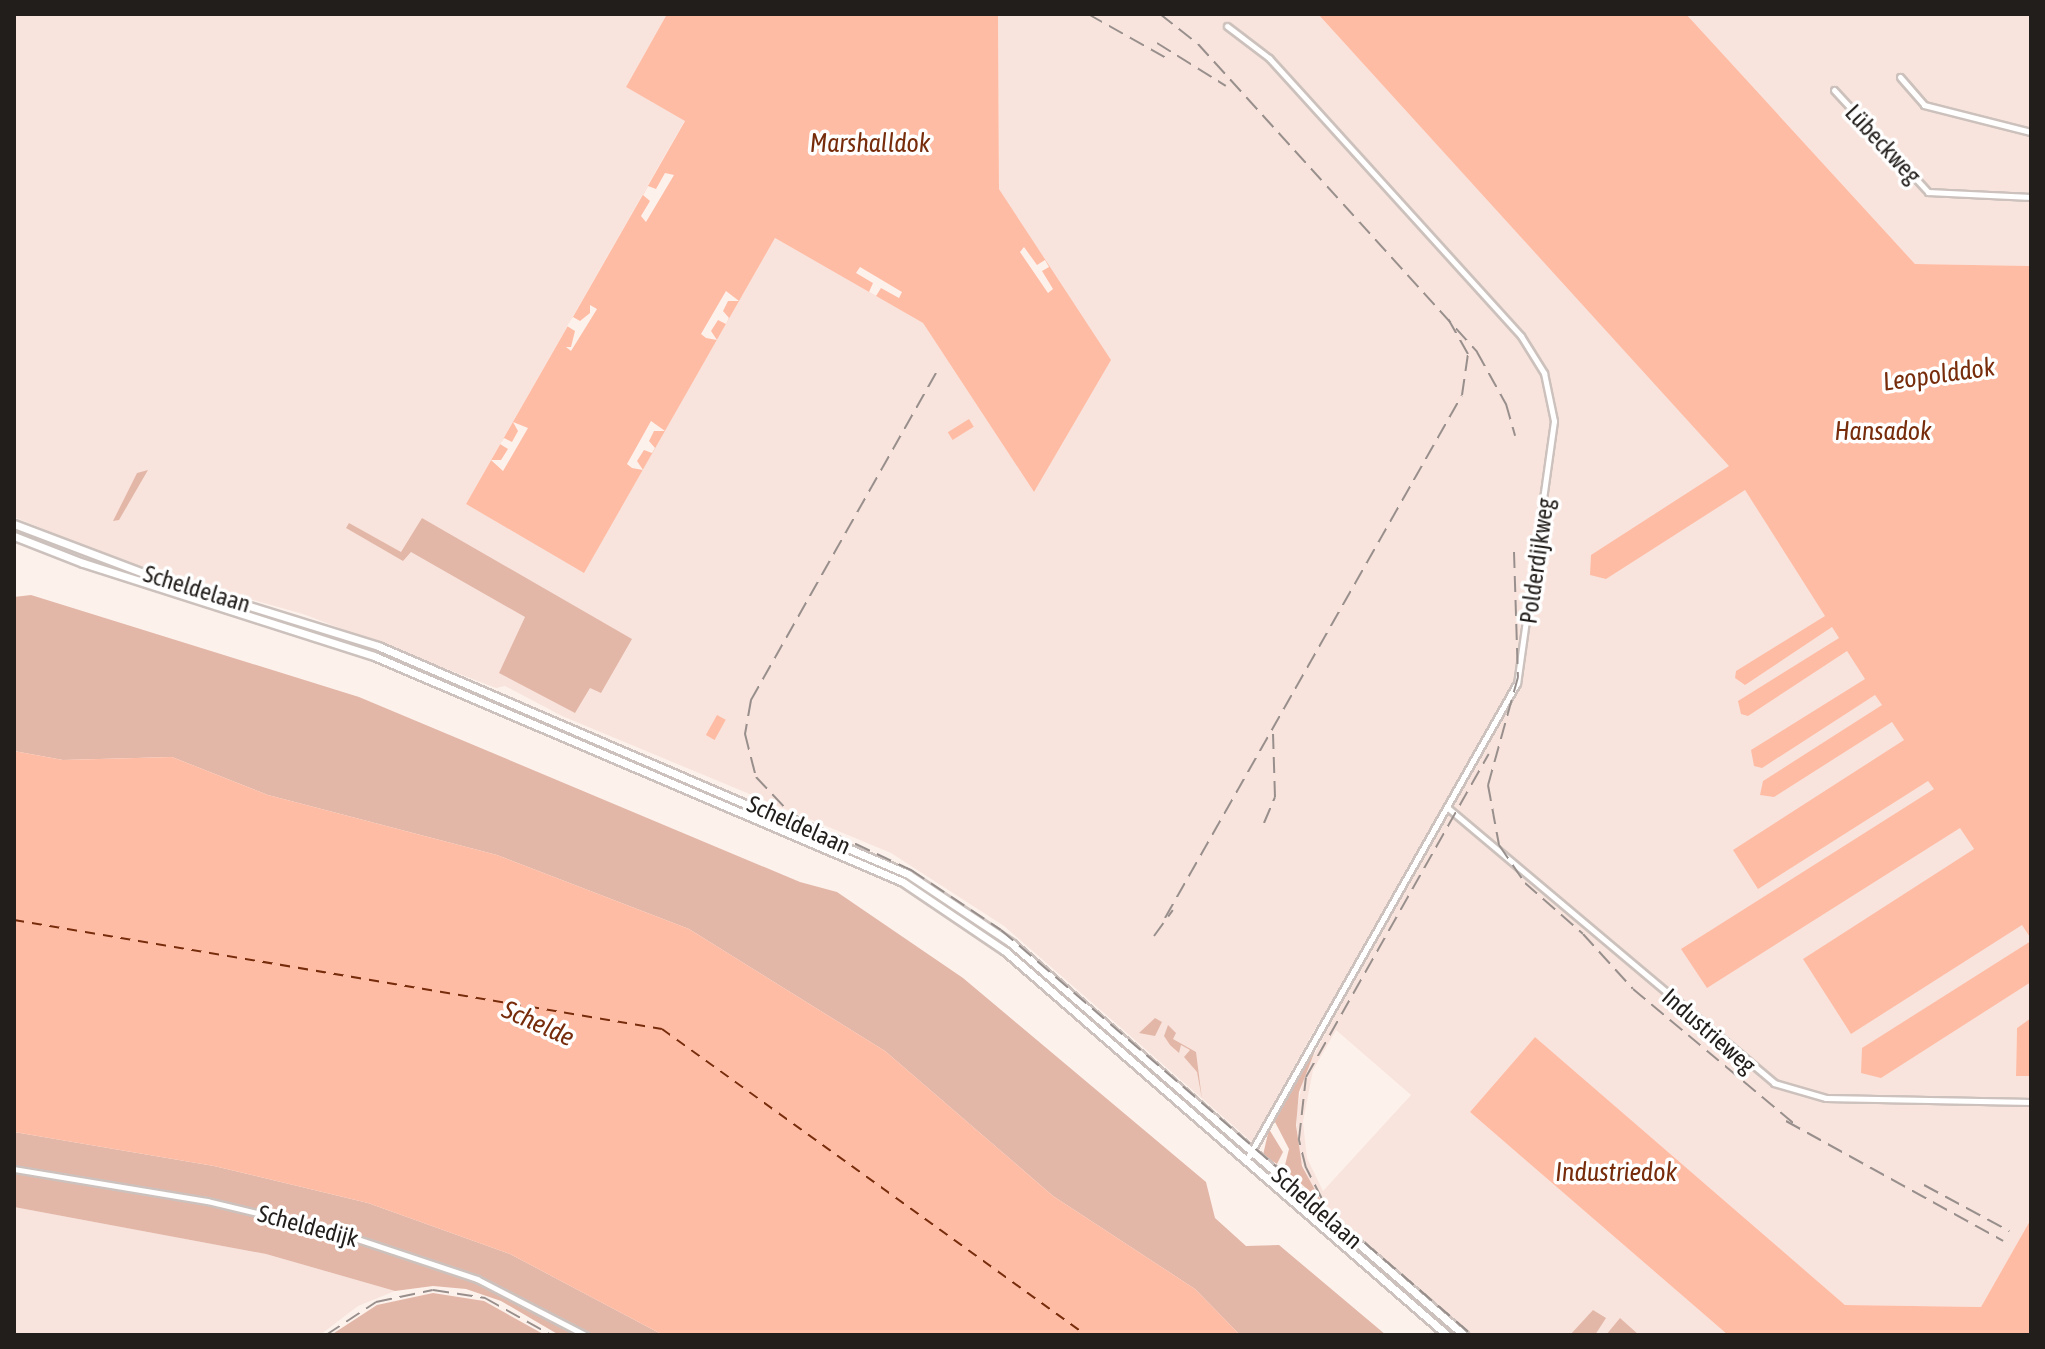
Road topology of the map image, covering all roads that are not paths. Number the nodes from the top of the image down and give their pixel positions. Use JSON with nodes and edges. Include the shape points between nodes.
{"nodes":[{"id":1,"x":1227,"y":26,"type":"dead end"},
{"id":2,"x":1900,"y":77,"type":"dead end"},
{"id":3,"x":1834,"y":90,"type":"dead end"},
{"id":4,"x":2031,"y":132,"type":"edge"},
{"id":5,"x":2031,"y":197,"type":"edge"},
{"id":6,"x":14,"y":524,"type":"edge"},
{"id":7,"x":14,"y":536,"type":"edge"},
{"id":8,"x":148,"y":580,"type":"junction"},
{"id":9,"x":285,"y":617,"type":"junction"},
{"id":10,"x":282,"y":626,"type":"junction"},
{"id":11,"x":670,"y":769,"type":"junction"},
{"id":12,"x":666,"y":778,"type":"junction"},
{"id":13,"x":755,"y":806,"type":"junction"},
{"id":14,"x":1448,"y":808,"type":"junction"},
{"id":15,"x":752,"y":815,"type":"junction"},
{"id":16,"x":806,"y":832,"type":"junction"},
{"id":17,"x":1118,"y":1036,"type":"junction"},
{"id":18,"x":1116,"y":1048,"type":"junction"},
{"id":19,"x":1191,"y":1099,"type":"junction"},
{"id":20,"x":2031,"y":1102,"type":"edge"},
{"id":21,"x":1184,"y":1107,"type":"junction"},
{"id":22,"x":1249,"y":1155,"type":"junction"},
{"id":23,"x":14,"y":1169,"type":"edge"},
{"id":24,"x":585,"y":1335,"type":"edge"},
{"id":25,"x":1447,"y":1335,"type":"edge"},
{"id":26,"x":1464,"y":1335,"type":"edge"}],
"edges":[{"from":1,"to":14,"type":"street","name":"Polderdijkweg","via":[[1269,58],[1538,360],[1554,421],[1539,562],[1518,680]]},
{"from":2,"to":4,"type":"street","via":[[1924,105]]},
{"from":3,"to":5,"type":"street","name":"Lübeckweg","via":[[1928,192]]},
{"from":6,"to":8,"type":"main road","name":"Scheldelaan"},
{"from":7,"to":8,"type":"main road","name":"Scheldelaan"},
{"from":8,"to":9,"type":"main road","name":"Scheldelaan"},
{"from":8,"to":10,"type":"main road","name":"Scheldelaan"},
{"from":9,"to":10,"type":"main road"},
{"from":9,"to":11,"type":"main road","name":"Scheldelaan","via":[[378,646]]},
{"from":10,"to":12,"type":"main road","name":"Scheldelaan","via":[[387,662]]},
{"from":11,"to":12,"type":"main road"},
{"from":11,"to":13,"type":"main road","name":"Scheldelaan"},
{"from":12,"to":15,"type":"main road","name":"Scheldelaan"},
{"from":13,"to":15,"type":"main road"},
{"from":13,"to":16,"type":"main road","name":"Scheldelaan"},
{"from":14,"to":20,"type":"street","name":"Industrieweg","via":[[1774,1083],[1826,1098]]},
{"from":14,"to":22,"type":"street","name":"Polderdijkweg"},
{"from":15,"to":16,"type":"main road","name":"Scheldelaan"},
{"from":16,"to":17,"type":"main road","name":"Scheldelaan","via":[[908,874],[978,918]]},
{"from":16,"to":18,"type":"main road","name":"Scheldelaan","via":[[945,907]]},
{"from":17,"to":18,"type":"main road"},
{"from":17,"to":19,"type":"main road","name":"Scheldelaan"},
{"from":18,"to":21,"type":"main road","name":"Scheldelaan"},
{"from":19,"to":21,"type":"main road"},
{"from":19,"to":22,"type":"main road","name":"Scheldelaan"},
{"from":21,"to":22,"type":"main road","name":"Scheldelaan"},
{"from":22,"to":25,"type":"main road","name":"Scheldelaan"},
{"from":22,"to":26,"type":"main road","name":"Scheldelaan"},
{"from":23,"to":24,"type":"street","name":"Scheldedijk","via":[[207,1201],[336,1232],[477,1279]]}]}
